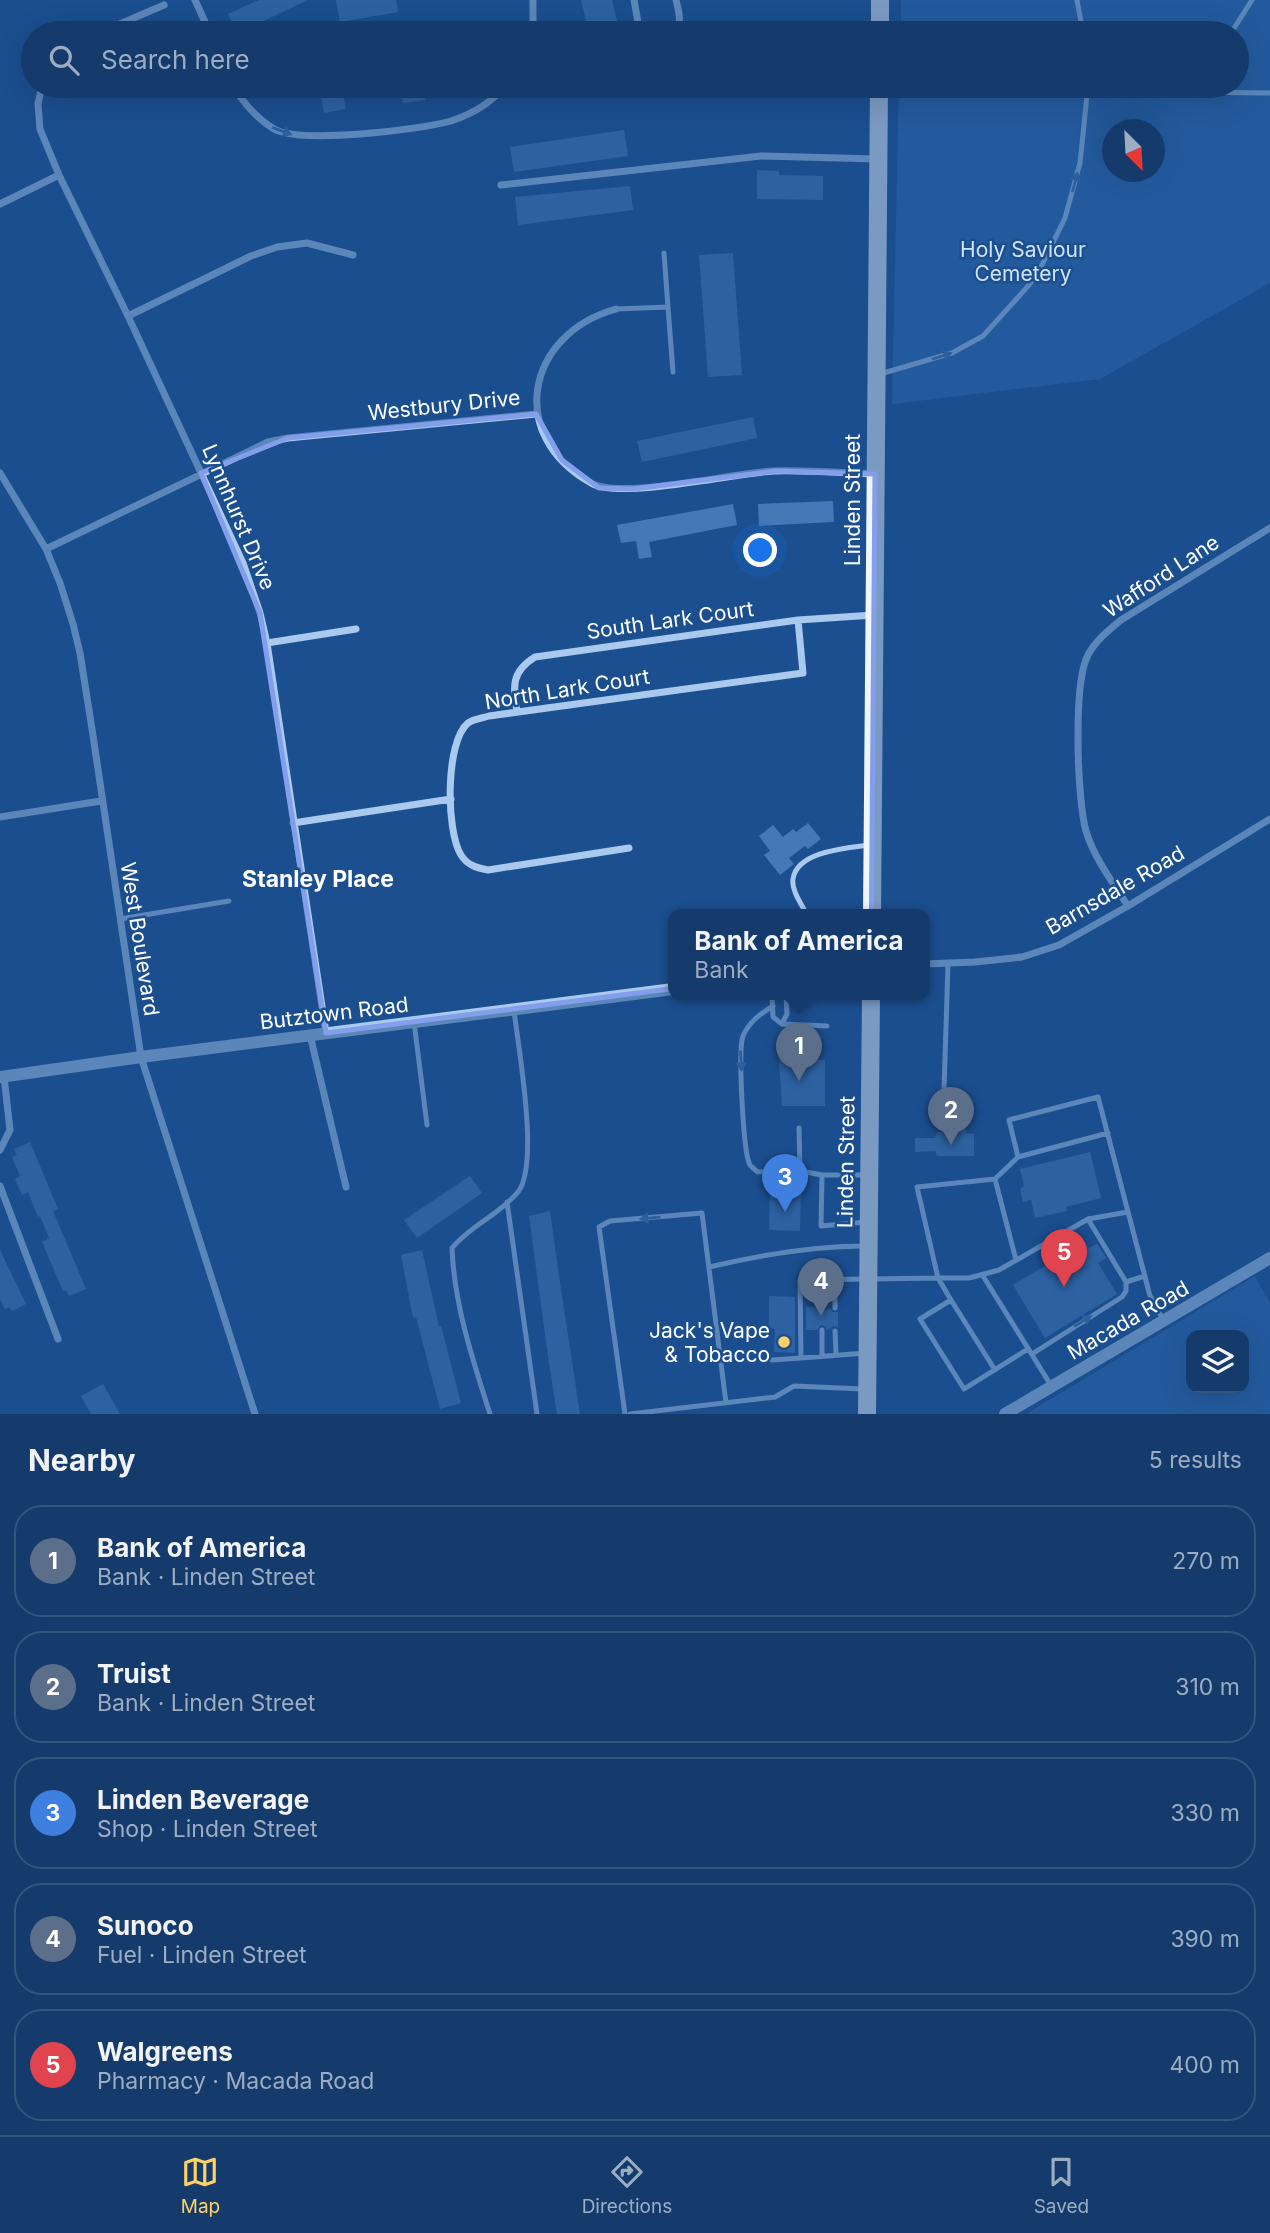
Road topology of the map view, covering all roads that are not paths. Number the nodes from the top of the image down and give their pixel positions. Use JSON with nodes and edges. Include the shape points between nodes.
{"nodes":[{"id":1,"x":195,"y":0,"type":"edge"},
{"id":2,"x":533,"y":0,"type":"edge"},
{"id":3,"x":634,"y":0,"type":"edge"},
{"id":4,"x":676,"y":0,"type":"edge"},
{"id":5,"x":880,"y":0,"type":"edge"},
{"id":6,"x":1077,"y":0,"type":"edge"},
{"id":7,"x":1252,"y":0,"type":"edge"},
{"id":8,"x":164,"y":5,"type":"dead end"},
{"id":9,"x":127,"y":21,"type":"edge"},
{"id":10,"x":205,"y":21,"type":"edge"},
{"id":11,"x":533,"y":21,"type":"edge"},
{"id":12,"x":638,"y":21,"type":"edge"},
{"id":13,"x":680,"y":21,"type":"edge"},
{"id":14,"x":880,"y":21,"type":"edge"},
{"id":15,"x":1081,"y":21,"type":"edge"},
{"id":16,"x":1239,"y":21,"type":"edge"},
{"id":17,"x":1249,"y":93,"type":"edge"},
{"id":18,"x":1270,"y":93,"type":"edge"},
{"id":19,"x":39,"y":98,"type":"edge"},
{"id":20,"x":241,"y":98,"type":"edge"},
{"id":21,"x":494,"y":98,"type":"edge"},
{"id":22,"x":879,"y":98,"type":"edge"},
{"id":23,"x":1087,"y":98,"type":"edge"},
{"id":24,"x":879,"y":159,"type":"junction"},
{"id":25,"x":59,"y":175,"type":"junction"},
{"id":26,"x":501,"y":185,"type":"dead end"},
{"id":27,"x":0,"y":204,"type":"edge"},
{"id":28,"x":664,"y":253,"type":"dead end"},
{"id":29,"x":353,"y":255,"type":"dead end"},
{"id":30,"x":668,"y":307,"type":"junction"},
{"id":31,"x":616,"y":309,"type":"joint"},
{"id":32,"x":128,"y":316,"type":"junction"},
{"id":33,"x":673,"y":372,"type":"dead end"},
{"id":34,"x":876,"y":375,"type":"junction"},
{"id":35,"x":536,"y":414,"type":"junction"},
{"id":36,"x":0,"y":472,"type":"edge"},
{"id":37,"x":201,"y":473,"type":"junction"},
{"id":38,"x":875,"y":474,"type":"junction"},
{"id":39,"x":1270,"y":528,"type":"edge"},
{"id":40,"x":46,"y":549,"type":"junction"},
{"id":41,"x":874,"y":615,"type":"junction"},
{"id":42,"x":798,"y":620,"type":"junction"},
{"id":43,"x":356,"y":629,"type":"dead end"},
{"id":44,"x":267,"y":643,"type":"junction"},
{"id":45,"x":517,"y":712,"type":"junction"},
{"id":46,"x":451,"y":799,"type":"junction"},
{"id":47,"x":101,"y":801,"type":"junction"},
{"id":48,"x":0,"y":817,"type":"edge"},
{"id":49,"x":1270,"y":819,"type":"edge"},
{"id":50,"x":293,"y":823,"type":"junction"},
{"id":51,"x":873,"y":845,"type":"junction"},
{"id":52,"x":629,"y":848,"type":"dead end"},
{"id":53,"x":229,"y":901,"type":"dead end"},
{"id":54,"x":1128,"y":906,"type":"junction"},
{"id":55,"x":804,"y":909,"type":"edge"},
{"id":56,"x":872,"y":909,"type":"edge"},
{"id":57,"x":120,"y":919,"type":"junction"},
{"id":58,"x":930,"y":964,"type":"edge"},
{"id":59,"x":948,"y":964,"type":"junction"},
{"id":60,"x":668,"y":990,"type":"edge"},
{"id":61,"x":772,"y":1000,"type":"edge"},
{"id":62,"x":786,"y":1000,"type":"edge"},
{"id":63,"x":871,"y":1000,"type":"edge"},
{"id":64,"x":773,"y":1006,"type":"junction"},
{"id":65,"x":514,"y":1010,"type":"junction"},
{"id":66,"x":414,"y":1022,"type":"junction"},
{"id":67,"x":782,"y":1024,"type":"junction"},
{"id":68,"x":827,"y":1026,"type":"dead end"},
{"id":69,"x":326,"y":1033,"type":"junction"},
{"id":70,"x":310,"y":1035,"type":"junction"},
{"id":71,"x":141,"y":1057,"type":"junction"},
{"id":72,"x":2,"y":1077,"type":"edge"},
{"id":73,"x":944,"y":1090,"type":"dead end"},
{"id":74,"x":427,"y":1125,"type":"dead end"},
{"id":75,"x":799,"y":1128,"type":"dead end"},
{"id":76,"x":1108,"y":1133,"type":"junction"},
{"id":77,"x":0,"y":1150,"type":"edge"},
{"id":78,"x":1018,"y":1157,"type":"junction"},
{"id":79,"x":800,"y":1171,"type":"junction"},
{"id":80,"x":822,"y":1175,"type":"junction"},
{"id":81,"x":868,"y":1175,"type":"junction"},
{"id":82,"x":995,"y":1179,"type":"junction"},
{"id":83,"x":0,"y":1186,"type":"edge"},
{"id":84,"x":346,"y":1187,"type":"dead end"},
{"id":85,"x":507,"y":1202,"type":"junction"},
{"id":86,"x":1128,"y":1212,"type":"junction"},
{"id":87,"x":1088,"y":1219,"type":"junction"},
{"id":88,"x":868,"y":1222,"type":"junction"},
{"id":89,"x":868,"y":1246,"type":"junction"},
{"id":90,"x":1270,"y":1258,"type":"edge"},
{"id":91,"x":1016,"y":1260,"type":"junction"},
{"id":92,"x":709,"y":1267,"type":"junction"},
{"id":93,"x":984,"y":1276,"type":"junction"},
{"id":94,"x":1145,"y":1276,"type":"junction"},
{"id":95,"x":938,"y":1278,"type":"junction"},
{"id":96,"x":820,"y":1279,"type":"junction"},
{"id":97,"x":835,"y":1279,"type":"junction"},
{"id":98,"x":867,"y":1280,"type":"junction"},
{"id":99,"x":1126,"y":1282,"type":"junction"},
{"id":100,"x":951,"y":1300,"type":"junction"},
{"id":101,"x":822,"y":1307,"type":"dead end"},
{"id":102,"x":835,"y":1308,"type":"dead end"},
{"id":103,"x":1164,"y":1321,"type":"junction"},
{"id":104,"x":822,"y":1330,"type":"dead end"},
{"id":105,"x":835,"y":1331,"type":"dead end"},
{"id":106,"x":58,"y":1339,"type":"dead end"},
{"id":107,"x":1030,"y":1351,"type":"junction"},
{"id":108,"x":867,"y":1353,"type":"junction"},
{"id":109,"x":836,"y":1354,"type":"junction"},
{"id":110,"x":822,"y":1355,"type":"junction"},
{"id":111,"x":801,"y":1358,"type":"junction"},
{"id":112,"x":772,"y":1360,"type":"dead end"},
{"id":113,"x":995,"y":1370,"type":"junction"},
{"id":114,"x":1052,"y":1387,"type":"junction"},
{"id":115,"x":866,"y":1390,"type":"junction"},
{"id":116,"x":726,"y":1403,"type":"junction"},
{"id":117,"x":868,"y":1412,"type":"edge"},
{"id":118,"x":255,"y":1414,"type":"edge"},
{"id":119,"x":490,"y":1414,"type":"edge"},
{"id":120,"x":537,"y":1414,"type":"edge"},
{"id":121,"x":628,"y":1414,"type":"edge"},
{"id":122,"x":1005,"y":1414,"type":"edge"}],
"edges":[{"from":1,"to":10,"type":"street"},
{"from":2,"to":11,"type":"street"},
{"from":3,"to":12,"type":"street"},
{"from":4,"to":13,"type":"street"},
{"from":5,"to":14,"type":"main road"},
{"from":6,"to":15,"type":"lane"},
{"from":7,"to":16,"type":"lane"},
{"from":8,"to":9,"type":"street"},
{"from":17,"to":18,"type":"lane"},
{"from":19,"to":25,"type":"street","name":"Lynnhurst Drive","via":[[40,129]]},
{"from":20,"to":21,"type":"street","one_way":true,"via":[[275,130],[314,137],[449,121]]},
{"from":22,"to":24,"type":"main road","name":"Linden Street"},
{"from":34,"to":23,"type":"lane","one_way":true,"via":[[952,353],[983,336],[1029,285],[1065,218],[1080,163]]},
{"from":24,"to":26,"type":"street","via":[[761,156]]},
{"from":24,"to":34,"type":"main road","name":"Linden Street"},
{"from":25,"to":27,"type":"street"},
{"from":25,"to":32,"type":"street","name":"Lynnhurst Drive"},
{"from":28,"to":30,"type":"lane"},
{"from":29,"to":32,"type":"street","via":[[307,243],[277,247]]},
{"from":30,"to":31,"type":"lane"},
{"from":30,"to":33,"type":"lane"},
{"from":31,"to":35,"type":"street","via":[[579,324],[559,342],[540,379]]},
{"from":32,"to":37,"type":"street","name":"Lynnhurst Drive"},
{"from":34,"to":38,"type":"main road","name":"Linden Street"},
{"from":35,"to":37,"type":"street","name":"Westbury Drive","via":[[288,438],[252,448]]},
{"from":35,"to":38,"type":"street","name":"Westbury Drive","via":[[562,460],[599,488],[633,489],[776,471]]},
{"from":36,"to":40,"type":"street","name":"West Boulevard"},
{"from":37,"to":40,"type":"street","name":"Westbury Drive"},
{"from":37,"to":44,"type":"street","name":"Lynnhurst Drive","via":[[243,563]]},
{"from":38,"to":41,"type":"main road","name":"Linden Street"},
{"from":39,"to":54,"type":"street","name":"Wafford Lane","via":[[1121,620],[1087,656],[1079,687],[1083,814],[1092,845]]},
{"from":40,"to":47,"type":"street","name":"West Boulevard","via":[[80,653]]},
{"from":41,"to":42,"type":"street","name":"South Lark Court"},
{"from":41,"to":51,"type":"main road","name":"Linden Street"},
{"from":42,"to":45,"type":"street","name":"South Lark Court","via":[[534,657],[522,665],[514,683]]},
{"from":42,"to":45,"type":"street","name":"North Lark Court","via":[[803,673]]},
{"from":43,"to":44,"type":"street"},
{"from":44,"to":50,"type":"street","name":"Lynnhurst Drive"},
{"from":45,"to":46,"type":"street","name":"North Lark Court","via":[[469,722],[461,732],[452,757]]},
{"from":46,"to":50,"type":"street"},
{"from":46,"to":52,"type":"street","name":"North Lark Court","via":[[457,846],[461,856],[478,868]]},
{"from":47,"to":48,"type":"street"},
{"from":47,"to":57,"type":"street","name":"West Boulevard"},
{"from":49,"to":54,"type":"street","name":"Barnsdale Road"},
{"from":50,"to":69,"type":"street","name":"Lynnhurst Drive"},
{"from":51,"to":55,"type":"lane","via":[[815,855],[802,863],[793,877]]},
{"from":51,"to":56,"type":"main road","name":"Linden Street"},
{"from":53,"to":57,"type":"lane"},
{"from":54,"to":59,"type":"street","name":"Barnsdale Road","via":[[1040,952]]},
{"from":57,"to":71,"type":"street","name":"West Boulevard"},
{"from":58,"to":59,"type":"street","name":"Barnsdale Road"},
{"from":59,"to":73,"type":"lane"},
{"from":60,"to":65,"type":"street","name":"Butztown Road"},
{"from":61,"to":64,"type":"lane"},
{"from":62,"to":67,"type":"lane"},
{"from":63,"to":81,"type":"main road","name":"Linden Street"},
{"from":64,"to":67,"type":"lane","via":[[773,1017]]},
{"from":64,"to":79,"type":"lane","one_way":true,"via":[[748,1027],[740,1050],[747,1156],[758,1172]]},
{"from":65,"to":66,"type":"street","name":"Butztown Road"},
{"from":65,"to":85,"type":"lane","via":[[529,1140],[524,1180]]},
{"from":66,"to":69,"type":"street","name":"Butztown Road"},
{"from":66,"to":74,"type":"lane"},
{"from":67,"to":68,"type":"lane"},
{"from":69,"to":70,"type":"street","name":"Butztown Road"},
{"from":70,"to":71,"type":"street","name":"Butztown Road"},
{"from":70,"to":84,"type":"street"},
{"from":71,"to":72,"type":"street","name":"Butztown Road"},
{"from":71,"to":118,"type":"street","name":"West Boulevard"},
{"from":72,"to":77,"type":"street","via":[[10,1130]]},
{"from":75,"to":79,"type":"lane"},
{"from":76,"to":78,"type":"lane"},
{"from":76,"to":78,"type":"lane","via":[[1098,1097],[1009,1120]]},
{"from":76,"to":86,"type":"lane"},
{"from":78,"to":82,"type":"lane"},
{"from":79,"to":80,"type":"lane"},
{"from":80,"to":81,"type":"lane"},
{"from":80,"to":88,"type":"lane","via":[[821,1226]]},
{"from":81,"to":88,"type":"main road","name":"Linden Street"},
{"from":82,"to":91,"type":"lane"},
{"from":82,"to":95,"type":"lane","via":[[917,1187]]},
{"from":83,"to":106,"type":"street"},
{"from":85,"to":119,"type":"lane","via":[[452,1248],[464,1323]]},
{"from":85,"to":120,"type":"lane"},
{"from":86,"to":87,"type":"lane"},
{"from":86,"to":94,"type":"lane"},
{"from":87,"to":91,"type":"lane"},
{"from":87,"to":99,"type":"lane"},
{"from":88,"to":89,"type":"main road","name":"Linden Street"},
{"from":89,"to":92,"type":"lane","via":[[824,1246]]},
{"from":89,"to":98,"type":"main road","name":"Linden Street"},
{"from":90,"to":103,"type":"street","name":"Macada Road"},
{"from":91,"to":93,"type":"lane"},
{"from":92,"to":116,"type":"lane"},
{"from":92,"to":121,"type":"lane","one_way":true,"via":[[702,1213],[610,1221],[599,1227]]},
{"from":93,"to":95,"type":"lane"},
{"from":93,"to":107,"type":"lane"},
{"from":94,"to":99,"type":"lane"},
{"from":94,"to":103,"type":"lane"},
{"from":95,"to":98,"type":"lane"},
{"from":95,"to":100,"type":"lane"},
{"from":96,"to":97,"type":"lane"},
{"from":96,"to":101,"type":"lane"},
{"from":96,"to":111,"type":"lane","via":[[800,1280]]},
{"from":97,"to":98,"type":"lane"},
{"from":97,"to":102,"type":"lane"},
{"from":98,"to":108,"type":"main road","name":"Linden Street"},
{"from":107,"to":99,"type":"lane","one_way":true,"via":[[1122,1297]]},
{"from":100,"to":113,"type":"lane"},
{"from":100,"to":113,"type":"lane","via":[[920,1319],[956,1377],[964,1389]]},
{"from":103,"to":114,"type":"street","name":"Macada Road"},
{"from":104,"to":110,"type":"lane"},
{"from":105,"to":109,"type":"lane"},
{"from":107,"to":113,"type":"lane"},
{"from":107,"to":114,"type":"lane"},
{"from":108,"to":109,"type":"lane"},
{"from":108,"to":115,"type":"main road","name":"Linden Street"},
{"from":109,"to":110,"type":"lane"},
{"from":110,"to":111,"type":"lane"},
{"from":111,"to":112,"type":"lane"},
{"from":114,"to":122,"type":"street","name":"Macada Road"},
{"from":115,"to":116,"type":"lane","via":[[794,1386],[775,1396]]},
{"from":115,"to":117,"type":"main road","name":"Linden Street"},
{"from":116,"to":121,"type":"lane"}]}
